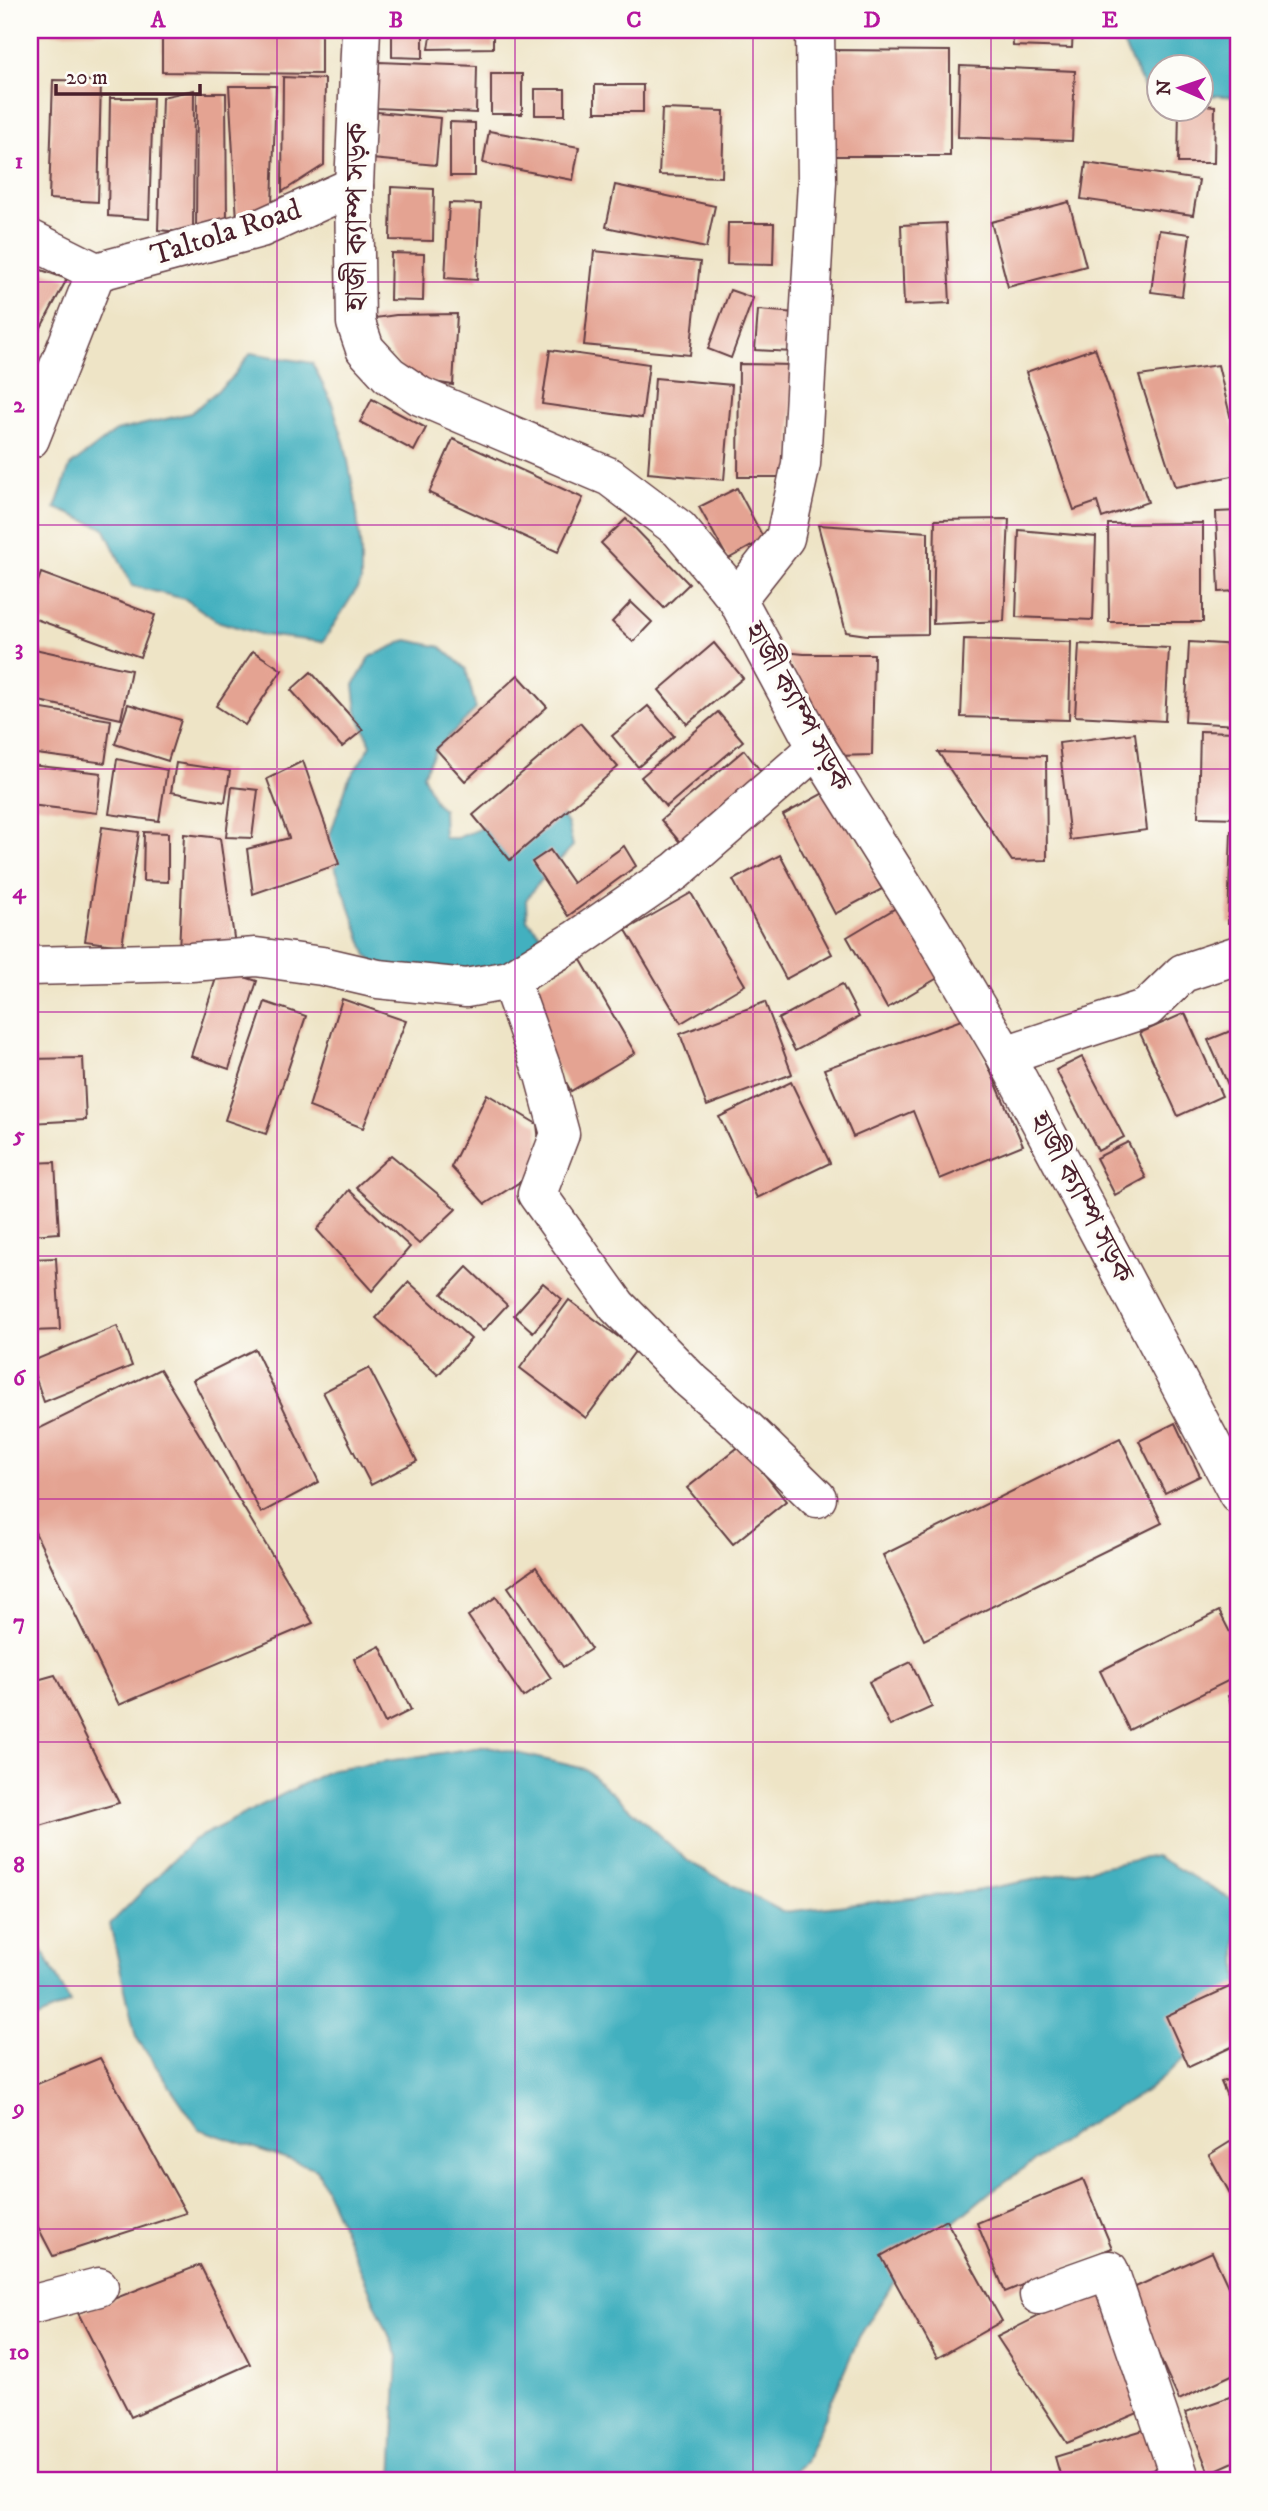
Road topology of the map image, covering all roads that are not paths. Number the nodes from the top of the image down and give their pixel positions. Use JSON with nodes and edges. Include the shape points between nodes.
{"nodes":[{"id":1,"x":361,"y":30,"type":"edge"},
{"id":2,"x":815,"y":30,"type":"edge"},
{"id":3,"x":354,"y":186,"type":"junction"},
{"id":4,"x":30,"y":239,"type":"edge"},
{"id":5,"x":96,"y":272,"type":"junction"},
{"id":6,"x":30,"y":439,"type":"edge"},
{"id":7,"x":737,"y":599,"type":"junction"},
{"id":8,"x":817,"y":748,"type":"junction"},
{"id":9,"x":1238,"y":955,"type":"edge"},
{"id":10,"x":30,"y":966,"type":"edge"},
{"id":11,"x":510,"y":980,"type":"junction"},
{"id":12,"x":1005,"y":1055,"type":"junction"},
{"id":13,"x":1238,"y":1494,"type":"edge"},
{"id":14,"x":817,"y":1498,"type":"dead end"},
{"id":15,"x":99,"y":2287,"type":"dead end"},
{"id":16,"x":1040,"y":2295,"type":"dead end"},
{"id":17,"x":30,"y":2305,"type":"edge"},
{"id":18,"x":1181,"y":2481,"type":"edge"}],
"edges":[{"from":1,"to":3,"type":"street","name":"হাজী ক্যাম্প সড়ক"},
{"from":2,"to":7,"type":"street","via":[[817,182],[801,464],[785,538]]},
{"from":3,"to":5,"type":"street","name":"Taltola Road","via":[[261,228]]},
{"from":3,"to":7,"type":"street","name":"হাজী ক্যাম্প সড়ক","via":[[356,323],[365,349],[389,375],[420,396],[610,477],[679,529]]},
{"from":4,"to":5,"type":"street"},
{"from":5,"to":6,"type":"street"},
{"from":7,"to":8,"type":"street","name":"হাজী ক্যাম্প সড়ক"},
{"from":8,"to":11,"type":"street","via":[[676,871]]},
{"from":8,"to":12,"type":"street","name":"হাজী ক্যাম্প সড়ক"},
{"from":9,"to":12,"type":"street","via":[[1183,973],[1147,1008]]},
{"from":10,"to":11,"type":"street","via":[[256,957],[378,979],[466,988]]},
{"from":11,"to":14,"type":"street","via":[[544,1075],[559,1134],[537,1194],[617,1306]]},
{"from":12,"to":13,"type":"street","name":"হাজী ক্যাম্প সড়ক"},
{"from":15,"to":17,"type":"street"},
{"from":16,"to":18,"type":"street","via":[[1109,2270]]}]}
